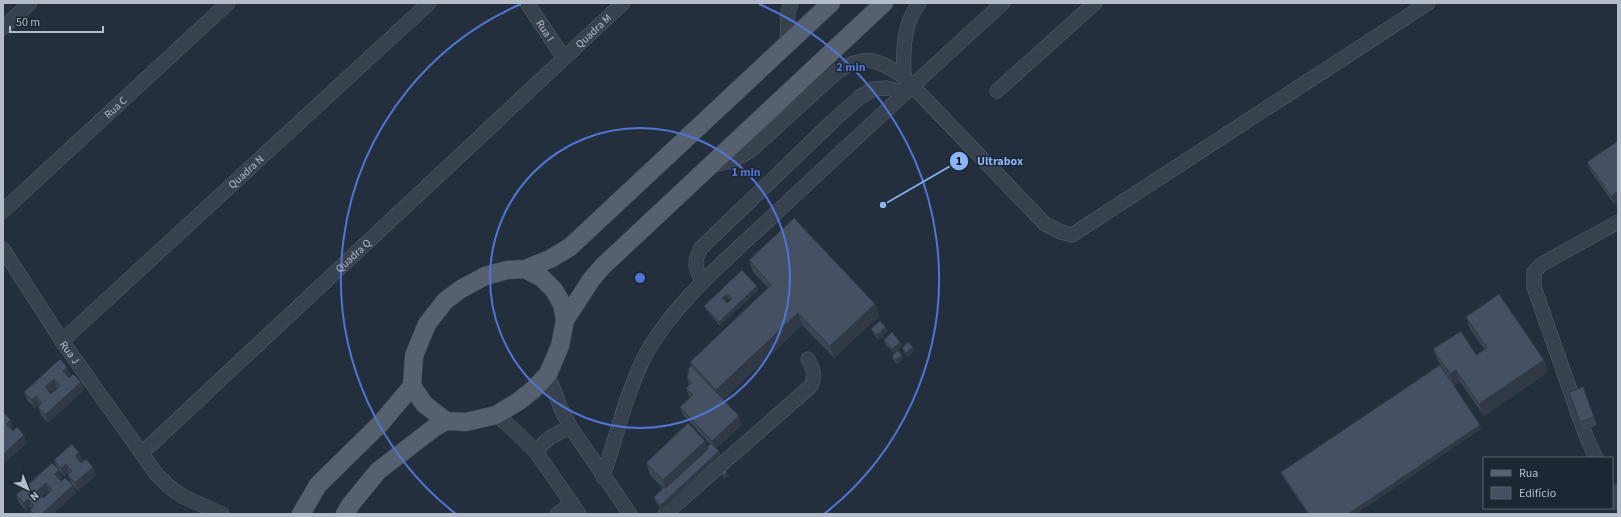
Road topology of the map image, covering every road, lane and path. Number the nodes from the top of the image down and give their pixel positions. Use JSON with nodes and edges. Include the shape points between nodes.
{"nodes":[{"id":1,"x":30,"y":3,"type":"edge"},
{"id":2,"x":228,"y":3,"type":"edge"},
{"id":3,"x":429,"y":3,"type":"edge"},
{"id":4,"x":527,"y":3,"type":"edge"},
{"id":5,"x":623,"y":3,"type":"edge"},
{"id":6,"x":791,"y":3,"type":"edge"},
{"id":7,"x":831,"y":3,"type":"edge"},
{"id":8,"x":884,"y":3,"type":"edge"},
{"id":9,"x":919,"y":3,"type":"edge"},
{"id":10,"x":1003,"y":3,"type":"edge"},
{"id":11,"x":1095,"y":3,"type":"edge"},
{"id":12,"x":1428,"y":3,"type":"edge"},
{"id":13,"x":3,"y":28,"type":"edge"},
{"id":14,"x":787,"y":44,"type":"junction"},
{"id":15,"x":564,"y":58,"type":"junction"},
{"id":16,"x":907,"y":85,"type":"junction"},
{"id":17,"x":997,"y":91,"type":"dead end"},
{"id":18,"x":709,"y":166,"type":"junction"},
{"id":19,"x":3,"y":211,"type":"edge"},
{"id":20,"x":1618,"y":222,"type":"edge"},
{"id":21,"x":3,"y":248,"type":"edge"},
{"id":22,"x":525,"y":270,"type":"junction"},
{"id":23,"x":703,"y":282,"type":"junction"},
{"id":24,"x":565,"y":320,"type":"junction"},
{"id":25,"x":62,"y":341,"type":"junction"},
{"id":26,"x":808,"y":359,"type":"dead end"},
{"id":27,"x":548,"y":374,"type":"junction"},
{"id":28,"x":412,"y":386,"type":"junction"},
{"id":29,"x":496,"y":415,"type":"junction"},
{"id":30,"x":446,"y":421,"type":"junction"},
{"id":31,"x":571,"y":428,"type":"junction"},
{"id":32,"x":536,"y":452,"type":"junction"},
{"id":33,"x":142,"y":453,"type":"junction"},
{"id":34,"x":1596,"y":457,"type":"edge"},
{"id":35,"x":603,"y":477,"type":"junction"},
{"id":36,"x":1613,"y":493,"type":"edge"},
{"id":37,"x":1618,"y":503,"type":"edge"},
{"id":38,"x":576,"y":509,"type":"edge"},
{"id":39,"x":222,"y":514,"type":"edge"},
{"id":40,"x":301,"y":514,"type":"edge"},
{"id":41,"x":345,"y":514,"type":"edge"},
{"id":42,"x":557,"y":514,"type":"edge"},
{"id":43,"x":630,"y":514,"type":"edge"},
{"id":44,"x":665,"y":514,"type":"edge"}],
"edges":[{"from":1,"to":13,"type":"street"},
{"from":2,"to":19,"type":"street","name":"Rua C"},
{"from":3,"to":25,"type":"street","name":"Quadra N"},
{"from":4,"to":15,"type":"street","name":"Rua I"},
{"from":5,"to":15,"type":"street","name":"Quadra M"},
{"from":6,"to":14,"type":"street","via":[[788,13]]},
{"from":7,"to":14,"type":"main road"},
{"from":8,"to":18,"type":"main road"},
{"from":9,"to":16,"type":"street","via":[[912,13],[903,47]]},
{"from":10,"to":16,"type":"street"},
{"from":11,"to":17,"type":"street"},
{"from":12,"to":16,"type":"street","via":[[1072,235],[1046,224]]},
{"from":14,"to":22,"type":"main road","via":[[570,247]]},
{"from":15,"to":33,"type":"street","name":"Quadra Q"},
{"from":16,"to":18,"type":"street","via":[[890,67],[878,62],[865,60],[852,63],[838,71],[750,151],[731,162]]},
{"from":16,"to":23,"type":"street"},
{"from":16,"to":23,"type":"street","via":[[873,89],[833,120],[701,248],[695,265]]},
{"from":18,"to":24,"type":"main road","via":[[591,280]]},
{"from":20,"to":34,"type":"street","via":[[1542,264],[1534,272],[1534,286]]},
{"from":21,"to":25,"type":"street","name":"Rua J"},
{"from":22,"to":24,"type":"main road","via":[[542,278],[554,290],[562,304]]},
{"from":22,"to":28,"type":"main road","via":[[507,270],[485,276],[461,289],[445,302],[427,324],[414,356]]},
{"from":23,"to":35,"type":"street","via":[[661,331],[643,359],[626,402]]},
{"from":24,"to":27,"type":"main road","via":[[560,346]]},
{"from":25,"to":33,"type":"street","name":"Rua J"},
{"from":26,"to":44,"type":"street","via":[[814,379],[811,386]]},
{"from":27,"to":29,"type":"main road","via":[[519,401]]},
{"from":27,"to":31,"type":"street"},
{"from":28,"to":30,"type":"main road","via":[[424,404]]},
{"from":28,"to":40,"type":"main road","via":[[382,423],[318,485]]},
{"from":29,"to":30,"type":"main road","via":[[466,422]]},
{"from":29,"to":32,"type":"street"},
{"from":30,"to":41,"type":"main road","via":[[378,471]]},
{"from":31,"to":32,"type":"street","via":[[551,436]]},
{"from":31,"to":35,"type":"street"},
{"from":32,"to":38,"type":"street"},
{"from":33,"to":39,"type":"street","name":"Rua J","via":[[157,475],[172,489]]},
{"from":35,"to":43,"type":"street"},
{"from":36,"to":37,"type":"street"},
{"from":38,"to":42,"type":"street"}]}
